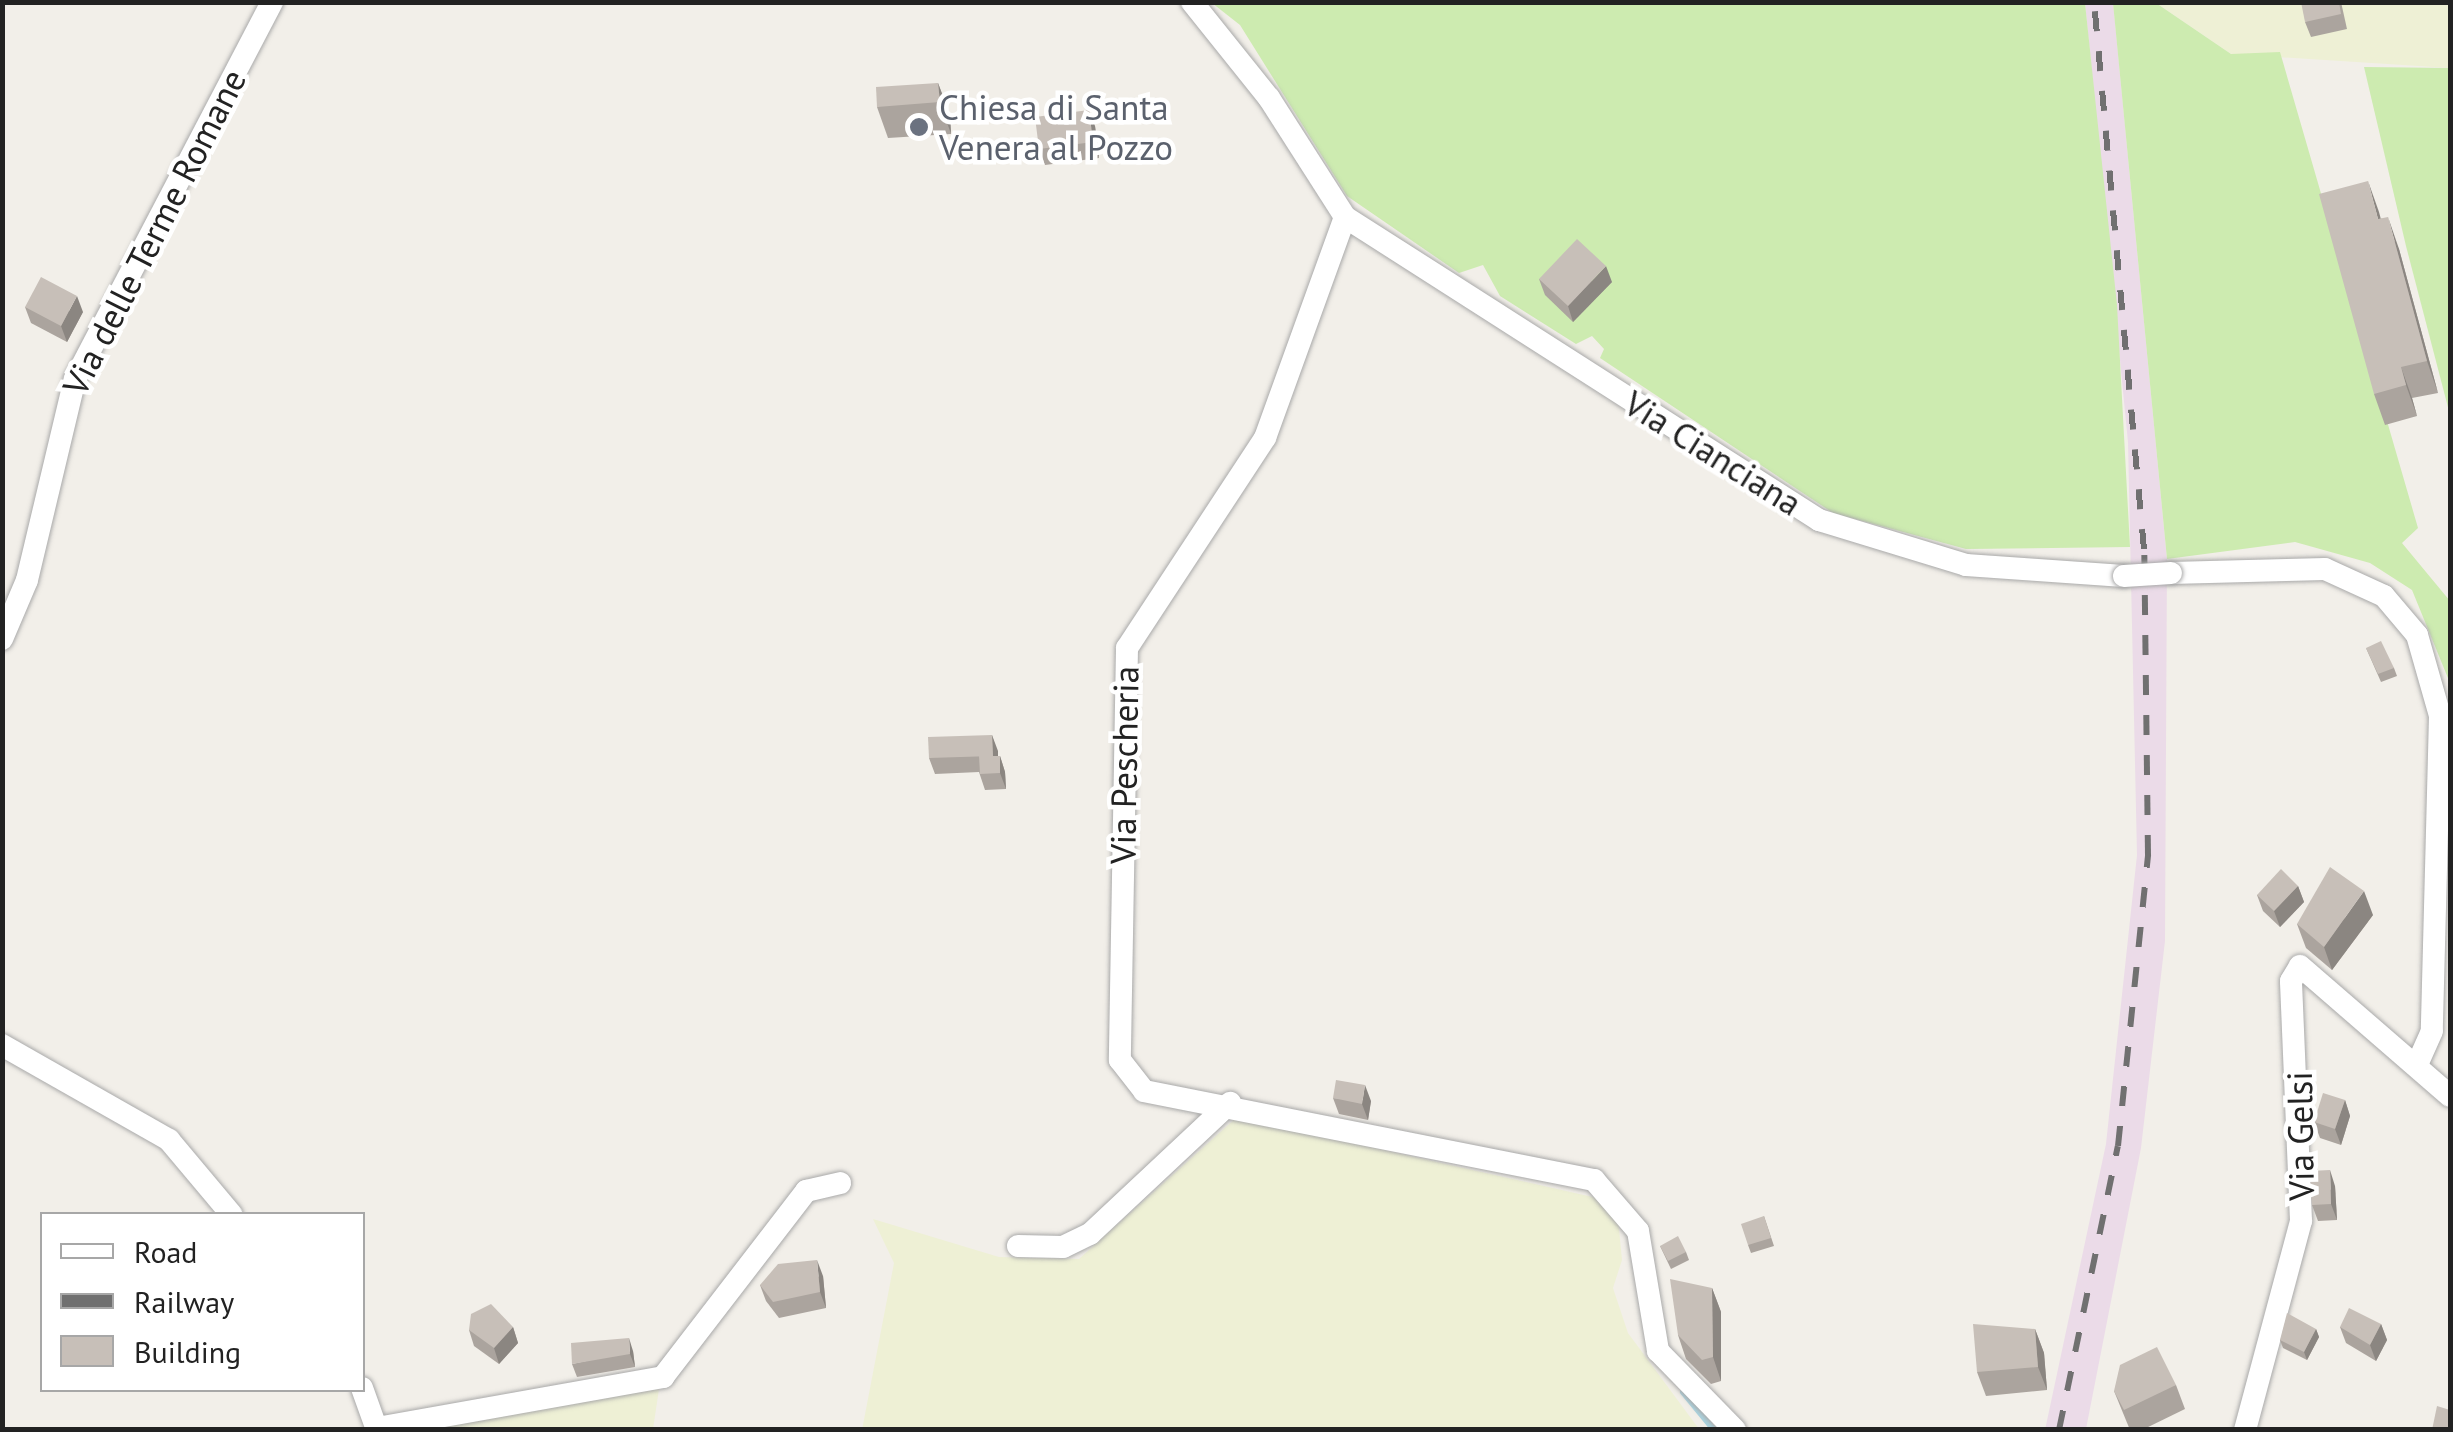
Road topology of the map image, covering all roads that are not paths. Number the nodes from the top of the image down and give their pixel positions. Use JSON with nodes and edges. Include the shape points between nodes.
{"nodes":[{"id":1,"x":272,"y":2,"type":"edge"},
{"id":2,"x":1192,"y":2,"type":"edge"},
{"id":3,"x":1345,"y":217,"type":"junction"},
{"id":4,"x":2,"y":639,"type":"edge"},
{"id":5,"x":2,"y":1045,"type":"edge"},
{"id":6,"x":2417,"y":1065,"type":"junction"},
{"id":7,"x":2450,"y":1096,"type":"edge"},
{"id":8,"x":1230,"y":1103,"type":"junction"},
{"id":9,"x":840,"y":1183,"type":"dead end"},
{"id":10,"x":229,"y":1212,"type":"edge"},
{"id":11,"x":1018,"y":1246,"type":"dead end"},
{"id":12,"x":364,"y":1392,"type":"edge"},
{"id":13,"x":377,"y":1428,"type":"edge"},
{"id":14,"x":1735,"y":1430,"type":"edge"},
{"id":15,"x":2245,"y":1430,"type":"edge"}],
"edges":[{"from":1,"to":4,"type":"street","name":"Via delle Terme Romane","via":[[75,379],[27,580]]},
{"from":2,"to":3,"type":"street"},
{"from":3,"to":6,"type":"street","name":"Via Cianciana","bridge":true,"via":[[1820,520],[1966,565],[2124,576],[2325,569],[2384,596],[2417,635],[2440,716],[2432,1030]]},
{"from":3,"to":8,"type":"street","name":"Via Pescheria","via":[[1264,438],[1138,627],[1123,667],[1120,1060],[1144,1091]]},
{"from":5,"to":10,"type":"street","via":[[170,1140]]},
{"from":6,"to":7,"type":"street"},
{"from":6,"to":15,"type":"street","name":"Via Gelsi","via":[[2300,966],[2291,981],[2304,1164],[2278,1307]]},
{"from":8,"to":11,"type":"street","via":[[1090,1234],[1063,1247]]},
{"from":8,"to":14,"type":"street","name":"Via Pescheria","via":[[1445,1144],[1613,1192],[1646,1258],[1658,1350]]},
{"from":9,"to":13,"type":"street","via":[[806,1191],[663,1378]]},
{"from":12,"to":13,"type":"street"}]}
